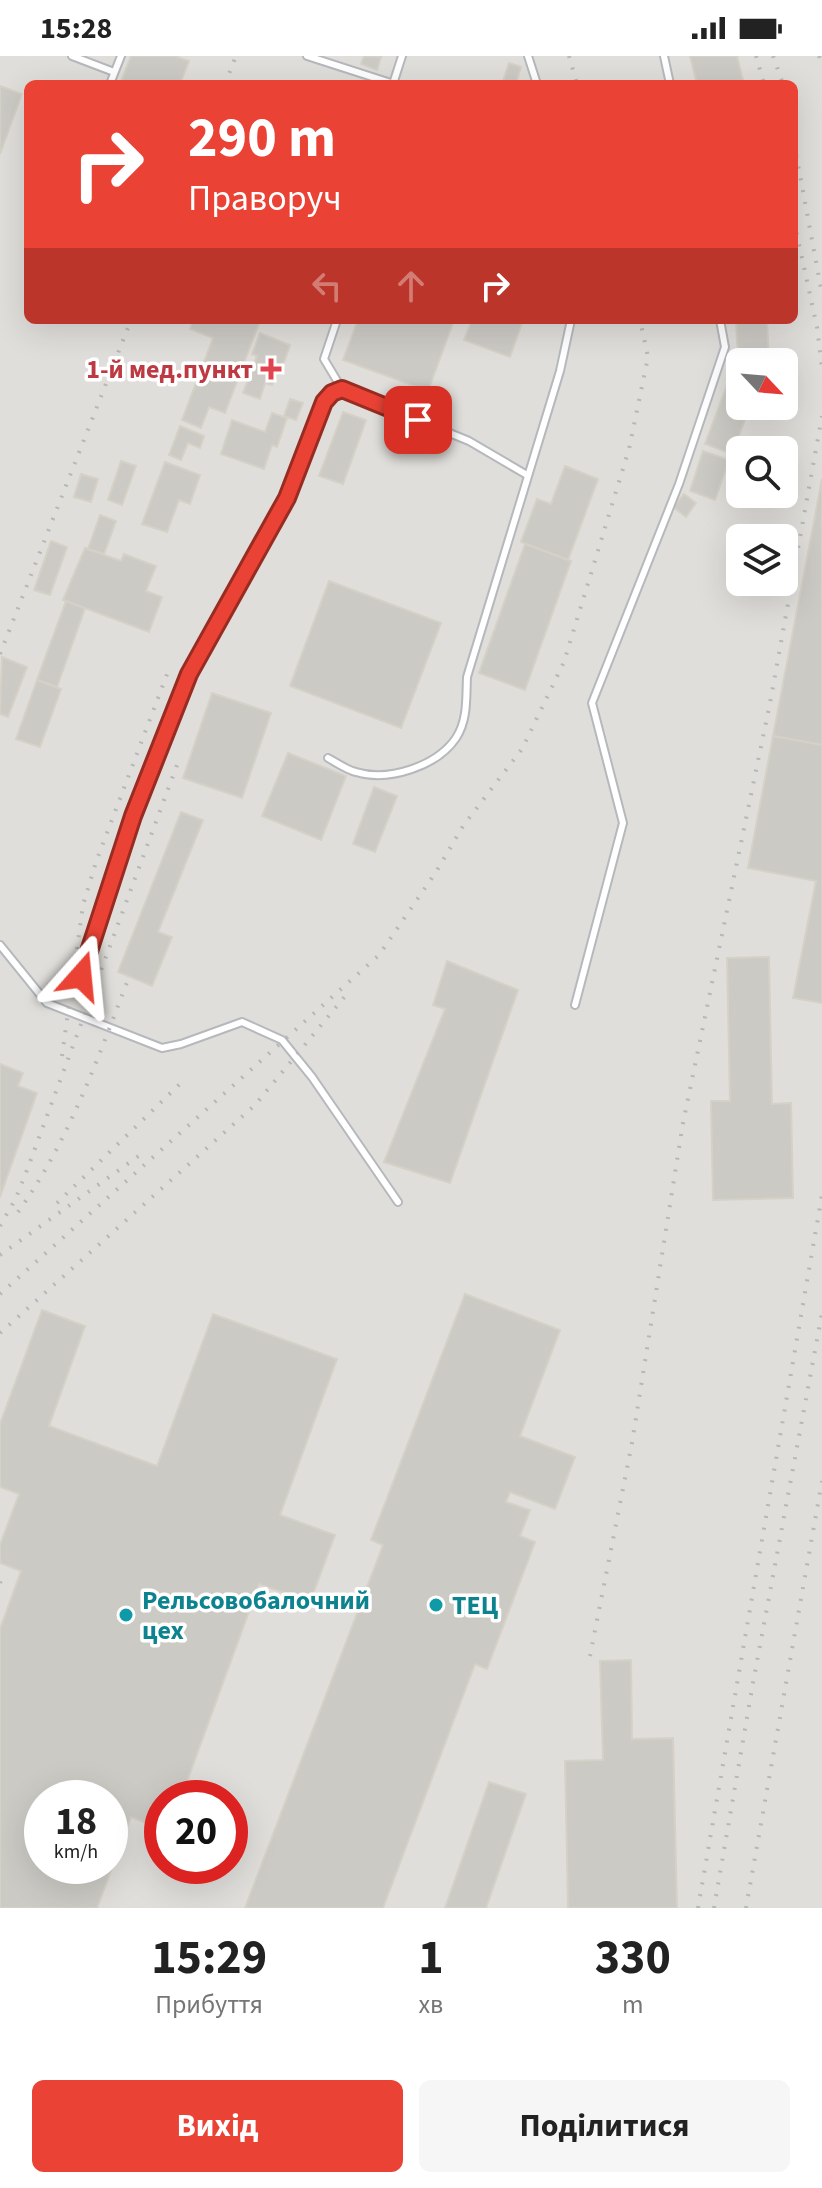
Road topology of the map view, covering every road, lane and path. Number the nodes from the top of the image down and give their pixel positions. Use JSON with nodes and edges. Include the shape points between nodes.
{"nodes":[{"id":1,"x":72,"y":56,"type":"edge"},
{"id":2,"x":121,"y":56,"type":"edge"},
{"id":3,"x":307,"y":56,"type":"edge"},
{"id":4,"x":402,"y":56,"type":"edge"},
{"id":5,"x":528,"y":56,"type":"edge"},
{"id":6,"x":664,"y":56,"type":"edge"},
{"id":7,"x":114,"y":72,"type":"junction"},
{"id":8,"x":111,"y":80,"type":"edge"},
{"id":9,"x":381,"y":80,"type":"edge"},
{"id":10,"x":394,"y":80,"type":"edge"},
{"id":11,"x":536,"y":80,"type":"edge"},
{"id":12,"x":669,"y":80,"type":"edge"},
{"id":13,"x":336,"y":324,"type":"edge"},
{"id":14,"x":570,"y":324,"type":"edge"},
{"id":15,"x":721,"y":324,"type":"edge"},
{"id":16,"x":342,"y":389,"type":"junction"},
{"id":17,"x":527,"y":475,"type":"junction"},
{"id":18,"x":328,"y":758,"type":"dead end"},
{"id":19,"x":0,"y":945,"type":"edge"},
{"id":20,"x":81,"y":976,"type":"dead end"},
{"id":21,"x":575,"y":1005,"type":"dead end"},
{"id":22,"x":398,"y":1202,"type":"dead end"}],
"edges":[{"from":1,"to":7,"type":"lane"},
{"from":2,"to":7,"type":"lane"},
{"from":3,"to":9,"type":"lane"},
{"from":4,"to":10,"type":"lane"},
{"from":5,"to":11,"type":"lane"},
{"from":6,"to":12,"type":"lane"},
{"from":7,"to":8,"type":"lane"},
{"from":13,"to":16,"type":"lane","via":[[324,359]]},
{"from":14,"to":17,"type":"lane"},
{"from":15,"to":21,"type":"lane","via":[[725,347],[679,484],[592,703],[623,823]]},
{"from":16,"to":17,"type":"lane","via":[[469,441]]},
{"from":16,"to":20,"type":"lane","via":[[324,402],[287,498],[189,674],[133,816]]},
{"from":17,"to":18,"type":"lane","via":[[467,677],[465,717],[458,736],[425,764],[382,776],[356,772]]},
{"from":19,"to":22,"type":"lane","via":[[47,1003],[162,1048],[242,1022],[282,1040]]}]}
